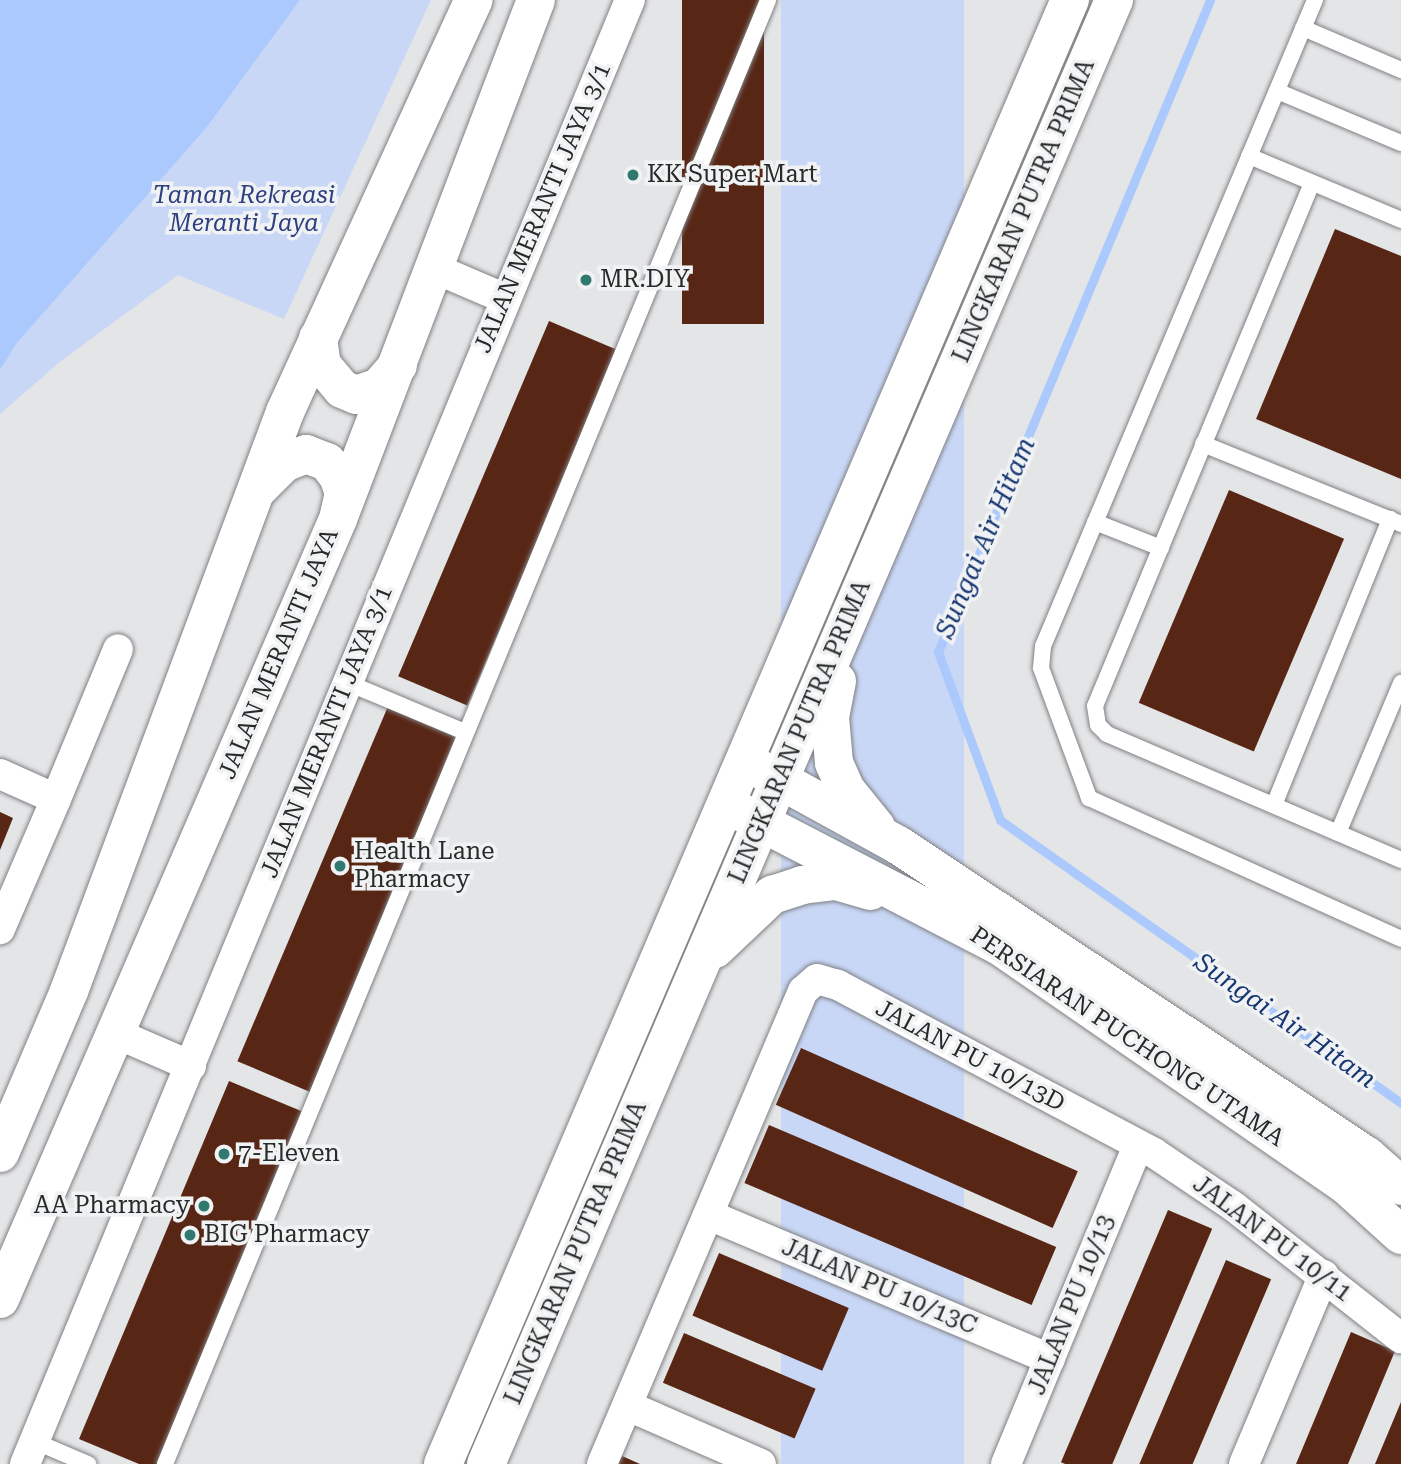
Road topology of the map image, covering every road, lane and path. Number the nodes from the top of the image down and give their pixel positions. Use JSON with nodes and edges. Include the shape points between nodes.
{"nodes":[{"id":1,"x":474,"y":0,"type":"edge"},
{"id":2,"x":536,"y":0,"type":"edge"},
{"id":3,"x":630,"y":0,"type":"edge"},
{"id":4,"x":768,"y":0,"type":"edge"},
{"id":5,"x":1070,"y":0,"type":"edge"},
{"id":6,"x":1114,"y":0,"type":"edge"},
{"id":7,"x":1315,"y":0,"type":"edge"},
{"id":8,"x":1303,"y":28,"type":"junction"},
{"id":9,"x":1401,"y":70,"type":"edge"},
{"id":10,"x":1277,"y":91,"type":"junction"},
{"id":11,"x":1401,"y":143,"type":"edge"},
{"id":12,"x":1249,"y":156,"type":"junction"},
{"id":13,"x":1312,"y":183,"type":"junction"},
{"id":14,"x":1401,"y":220,"type":"edge"},
{"id":15,"x":436,"y":269,"type":"junction"},
{"id":16,"x":506,"y":299,"type":"junction"},
{"id":17,"x":318,"y":338,"type":"junction"},
{"id":18,"x":398,"y":365,"type":"junction"},
{"id":19,"x":1203,"y":444,"type":"junction"},
{"id":20,"x":253,"y":495,"type":"junction"},
{"id":21,"x":338,"y":519,"type":"junction"},
{"id":22,"x":1095,"y":522,"type":"junction"},
{"id":23,"x":1396,"y":522,"type":"edge"},
{"id":24,"x":1161,"y":548,"type":"junction"},
{"id":25,"x":851,"y":617,"type":"junction"},
{"id":26,"x":118,"y":649,"type":"dead end"},
{"id":27,"x":348,"y":682,"type":"junction"},
{"id":28,"x":1401,"y":683,"type":"edge"},
{"id":29,"x":465,"y":732,"type":"junction"},
{"id":30,"x":744,"y":761,"type":"junction"},
{"id":31,"x":0,"y":774,"type":"edge"},
{"id":32,"x":781,"y":780,"type":"junction"},
{"id":33,"x":56,"y":799,"type":"junction"},
{"id":34,"x":725,"y":804,"type":"junction"},
{"id":35,"x":1274,"y":805,"type":"junction"},
{"id":36,"x":761,"y":822,"type":"junction"},
{"id":37,"x":1338,"y":833,"type":"junction"},
{"id":38,"x":886,"y":838,"type":"junction"},
{"id":39,"x":1401,"y":860,"type":"edge"},
{"id":40,"x":924,"y":906,"type":"junction"},
{"id":41,"x":0,"y":929,"type":"edge"},
{"id":42,"x":1401,"y":939,"type":"edge"},
{"id":43,"x":700,"y":965,"type":"junction"},
{"id":44,"x":115,"y":1032,"type":"junction"},
{"id":45,"x":191,"y":1066,"type":"junction"},
{"id":46,"x":1138,"y":1145,"type":"junction"},
{"id":47,"x":0,"y":1153,"type":"edge"},
{"id":48,"x":1401,"y":1186,"type":"edge"},
{"id":49,"x":709,"y":1215,"type":"junction"},
{"id":50,"x":1401,"y":1235,"type":"edge"},
{"id":51,"x":1324,"y":1275,"type":"junction"},
{"id":52,"x":0,"y":1299,"type":"edge"},
{"id":53,"x":1401,"y":1338,"type":"edge"},
{"id":54,"x":1050,"y":1359,"type":"junction"},
{"id":55,"x":628,"y":1406,"type":"junction"},
{"id":56,"x":29,"y":1452,"type":"edge"},
{"id":57,"x":88,"y":1464,"type":"edge"},
{"id":58,"x":165,"y":1464,"type":"edge"},
{"id":59,"x":443,"y":1464,"type":"edge"},
{"id":60,"x":486,"y":1464,"type":"edge"},
{"id":61,"x":602,"y":1464,"type":"edge"},
{"id":62,"x":761,"y":1464,"type":"edge"},
{"id":63,"x":1006,"y":1464,"type":"edge"},
{"id":64,"x":1244,"y":1464,"type":"edge"}],
"edges":[{"from":1,"to":17,"type":"street"},
{"from":2,"to":15,"type":"street","name":"JALAN MERANTI JAYA"},
{"from":3,"to":16,"type":"street","name":"JALAN MERANTI JAYA 3/1"},
{"from":4,"to":29,"type":"lane"},
{"from":5,"to":30,"type":"street","name":"LINGKARAN PUTRA PRIMA"},
{"from":6,"to":25,"type":"street","name":"LINGKARAN PUTRA PRIMA"},
{"from":7,"to":8,"type":"lane"},
{"from":8,"to":9,"type":"lane"},
{"from":8,"to":10,"type":"lane"},
{"from":10,"to":11,"type":"lane"},
{"from":10,"to":12,"type":"lane"},
{"from":12,"to":13,"type":"lane"},
{"from":12,"to":22,"type":"lane"},
{"from":13,"to":14,"type":"lane"},
{"from":13,"to":19,"type":"lane"},
{"from":15,"to":16,"type":"street"},
{"from":15,"to":18,"type":"street","name":"JALAN MERANTI JAYA"},
{"from":16,"to":27,"type":"street","name":"JALAN MERANTI JAYA 3/1"},
{"from":17,"to":18,"type":"street","via":[[322,365],[342,389],[356,395],[379,387]]},
{"from":17,"to":20,"type":"street"},
{"from":18,"to":21,"type":"street","name":"JALAN MERANTI JAYA"},
{"from":19,"to":23,"type":"lane"},
{"from":19,"to":24,"type":"lane"},
{"from":20,"to":21,"type":"street","via":[[284,463],[306,454],[327,463],[338,476],[344,493]]},
{"from":20,"to":47,"type":"street","via":[[69,991]]},
{"from":21,"to":44,"type":"street","name":"JALAN MERANTI JAYA"},
{"from":22,"to":24,"type":"lane"},
{"from":22,"to":42,"type":"lane","via":[[1043,646],[1041,668],[1090,798]]},
{"from":23,"to":35,"type":"lane"},
{"from":24,"to":35,"type":"lane","via":[[1095,706],[1098,725],[1107,734]]},
{"from":25,"to":32,"type":"street","name":"LINGKARAN PUTRA PRIMA"},
{"from":25,"to":38,"type":"street","via":[[830,717],[834,763],[846,790]]},
{"from":26,"to":33,"type":"street"},
{"from":27,"to":29,"type":"lane"},
{"from":27,"to":45,"type":"street","name":"JALAN MERANTI JAYA 3/1"},
{"from":28,"to":37,"type":"lane"},
{"from":29,"to":58,"type":"lane"},
{"from":30,"to":32,"type":"street","name":"PERSIARAN PUCHONG UTAMA"},
{"from":30,"to":34,"type":"street","name":"LINGKARAN PUTRA PRIMA"},
{"from":31,"to":33,"type":"street"},
{"from":32,"to":36,"type":"street","name":"LINGKARAN PUTRA PRIMA"},
{"from":32,"to":38,"type":"street","name":"PERSIARAN PUCHONG UTAMA"},
{"from":33,"to":41,"type":"street"},
{"from":34,"to":36,"type":"street","name":"PERSIARAN PUCHONG UTAMA"},
{"from":34,"to":59,"type":"street","name":"LINGKARAN PUTRA PRIMA"},
{"from":35,"to":37,"type":"lane"},
{"from":36,"to":40,"type":"street","name":"PERSIARAN PUCHONG UTAMA"},
{"from":36,"to":43,"type":"street","name":"LINGKARAN PUTRA PRIMA"},
{"from":37,"to":39,"type":"lane"},
{"from":38,"to":48,"type":"street","name":"PERSIARAN PUCHONG UTAMA","via":[[1367,1156]]},
{"from":40,"to":43,"type":"street","via":[[836,881],[802,884],[772,895]]},
{"from":40,"to":50,"type":"street","name":"PERSIARAN PUCHONG UTAMA","via":[[998,945],[1348,1186]]},
{"from":43,"to":60,"type":"street","name":"LINGKARAN PUTRA PRIMA"},
{"from":44,"to":45,"type":"street"},
{"from":44,"to":52,"type":"street","name":"JALAN MERANTI JAYA"},
{"from":45,"to":56,"type":"street","name":"JALAN MERANTI JAYA 3/1"},
{"from":46,"to":49,"type":"street","name":"JALAN PU 10/13D","via":[[838,985],[817,979],[803,991]]},
{"from":46,"to":51,"type":"street","name":"JALAN PU 10/11","via":[[1233,1206]]},
{"from":46,"to":54,"type":"street","name":"JALAN PU 10/13"},
{"from":49,"to":54,"type":"street","name":"JALAN PU 10/13C"},
{"from":49,"to":55,"type":"street"},
{"from":51,"to":53,"type":"street","name":"JALAN PU 10/11"},
{"from":51,"to":64,"type":"street"},
{"from":54,"to":63,"type":"street","name":"JALAN PU 10/13"},
{"from":55,"to":61,"type":"street"},
{"from":55,"to":62,"type":"street"},
{"from":56,"to":57,"type":"lane"}]}
